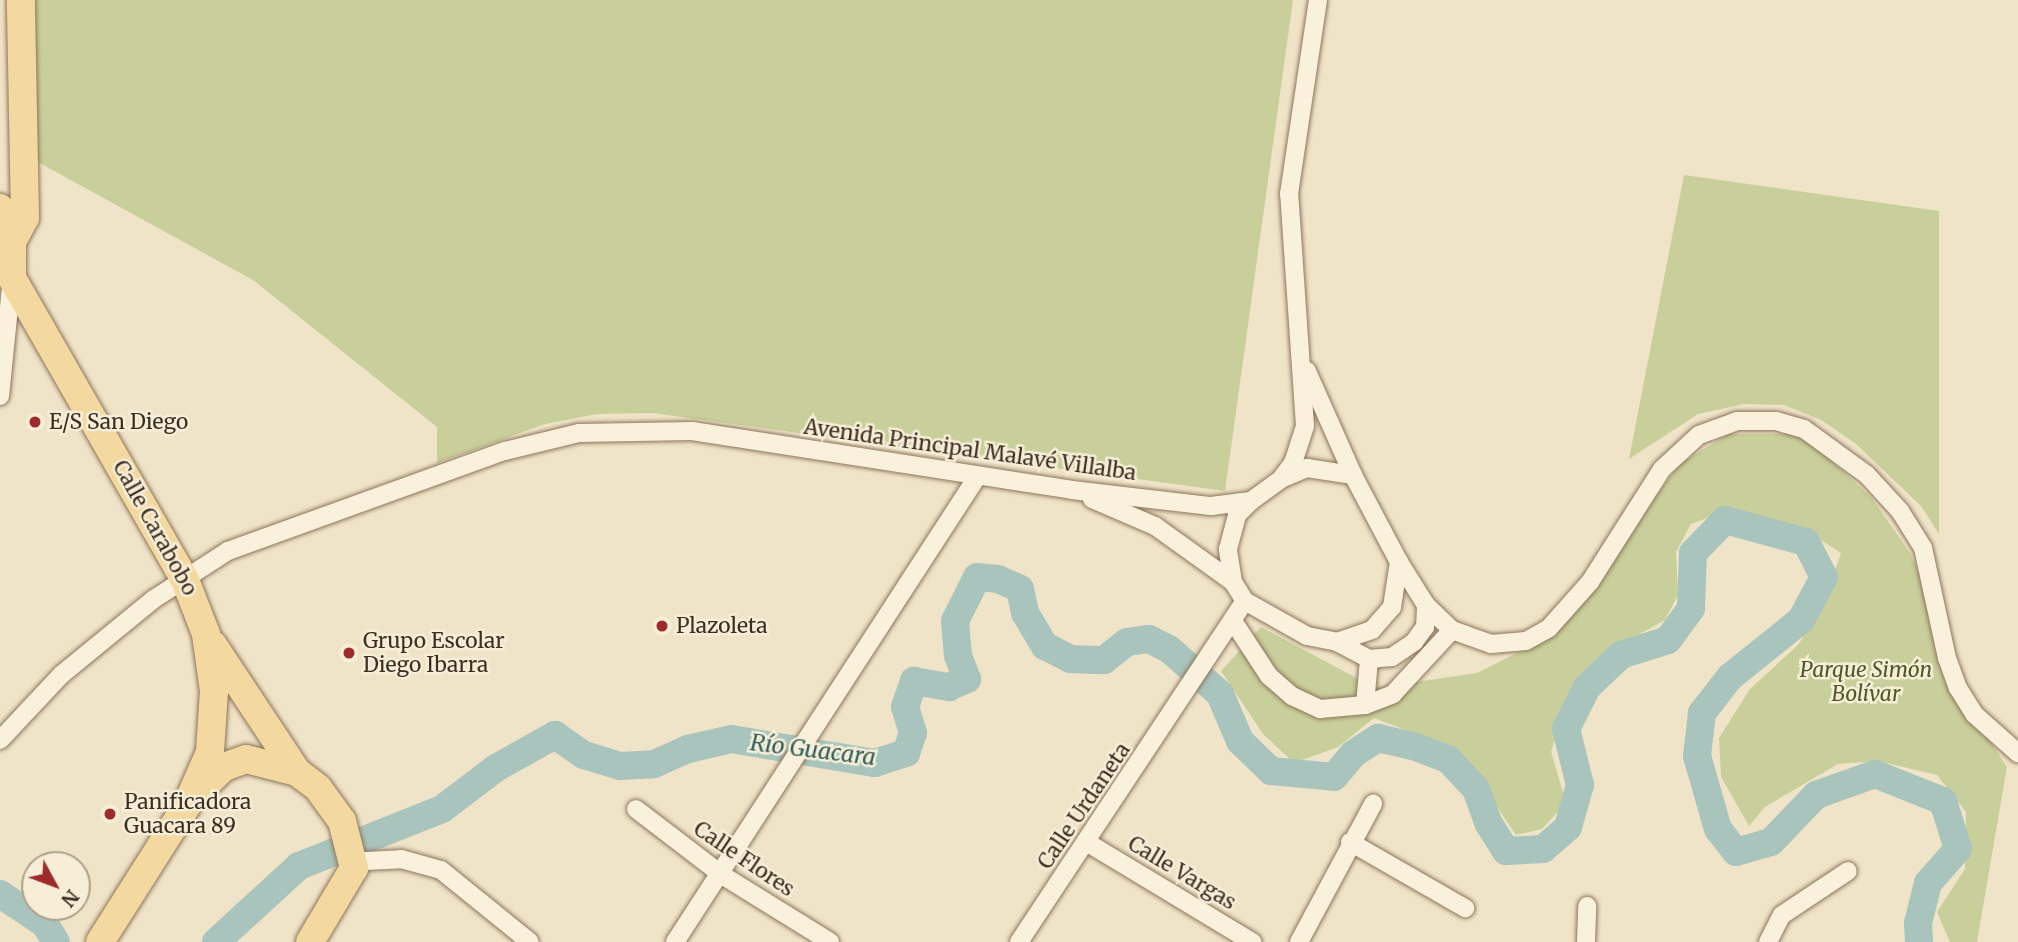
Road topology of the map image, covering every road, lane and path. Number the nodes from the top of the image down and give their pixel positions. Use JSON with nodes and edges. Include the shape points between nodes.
{"nodes":[{"id":1,"x":22,"y":0,"type":"edge"},
{"id":2,"x":1318,"y":0,"type":"edge"},
{"id":3,"x":0,"y":208,"type":"edge"},
{"id":4,"x":12,"y":242,"type":"junction"},
{"id":5,"x":12,"y":278,"type":"junction"},
{"id":6,"x":1303,"y":362,"type":"junction"},
{"id":7,"x":0,"y":396,"type":"edge"},
{"id":8,"x":1353,"y":475,"type":"junction"},
{"id":9,"x":978,"y":477,"type":"junction"},
{"id":10,"x":1281,"y":479,"type":"junction"},
{"id":11,"x":1072,"y":490,"type":"junction"},
{"id":12,"x":1251,"y":501,"type":"junction"},
{"id":13,"x":1399,"y":562,"type":"junction"},
{"id":14,"x":186,"y":580,"type":"junction"},
{"id":15,"x":1233,"y":582,"type":"junction"},
{"id":16,"x":1245,"y":601,"type":"junction"},
{"id":17,"x":1426,"y":605,"type":"junction"},
{"id":18,"x":1230,"y":626,"type":"junction"},
{"id":19,"x":1452,"y":630,"type":"junction"},
{"id":20,"x":206,"y":634,"type":"junction"},
{"id":21,"x":1337,"y":642,"type":"junction"},
{"id":22,"x":1369,"y":659,"type":"junction"},
{"id":23,"x":1364,"y":705,"type":"junction"},
{"id":24,"x":0,"y":740,"type":"edge"},
{"id":25,"x":2018,"y":753,"type":"edge"},
{"id":26,"x":297,"y":772,"type":"junction"},
{"id":27,"x":1373,"y":804,"type":"dead end"},
{"id":28,"x":187,"y":805,"type":"junction"},
{"id":29,"x":636,"y":809,"type":"dead end"},
{"id":30,"x":1350,"y":842,"type":"junction"},
{"id":31,"x":1088,"y":843,"type":"junction"},
{"id":32,"x":352,"y":861,"type":"junction"},
{"id":33,"x":1848,"y":872,"type":"dead end"},
{"id":34,"x":722,"y":875,"type":"junction"},
{"id":35,"x":1587,"y":906,"type":"dead end"},
{"id":36,"x":1465,"y":908,"type":"dead end"},
{"id":37,"x":100,"y":942,"type":"edge"},
{"id":38,"x":310,"y":942,"type":"edge"},
{"id":39,"x":530,"y":942,"type":"edge"},
{"id":40,"x":675,"y":942,"type":"edge"},
{"id":41,"x":830,"y":942,"type":"edge"},
{"id":42,"x":1019,"y":942,"type":"edge"},
{"id":43,"x":1252,"y":942,"type":"edge"},
{"id":44,"x":1298,"y":942,"type":"edge"},
{"id":45,"x":1586,"y":942,"type":"edge"},
{"id":46,"x":1768,"y":942,"type":"edge"}],
"edges":[{"from":1,"to":4,"type":"main road","via":[[25,218]]},
{"from":2,"to":6,"type":"street","name":"Avenida Principal Malavé Villalba","via":[[1289,194]]},
{"from":3,"to":4,"type":"main road","via":[[1,223]]},
{"from":4,"to":5,"type":"main road"},
{"from":5,"to":7,"type":"street"},
{"from":5,"to":14,"type":"main road","name":"Calle Carabobo"},
{"from":6,"to":8,"type":"street"},
{"from":6,"to":10,"type":"street","name":"Avenida Principal Malavé Villalba","via":[[1305,426],[1293,463]]},
{"from":8,"to":10,"type":"street","via":[[1307,468]]},
{"from":8,"to":13,"type":"street"},
{"from":9,"to":11,"type":"street","name":"Avenida Principal Malavé Villalba"},
{"from":9,"to":14,"type":"street","name":"Avenida Principal Malavé Villalba","via":[[692,431],[579,433],[505,451],[286,528],[228,551]]},
{"from":9,"to":34,"type":"street"},
{"from":10,"to":12,"type":"street","name":"Avenida Principal Malavé Villalba"},
{"from":11,"to":12,"type":"street","name":"Avenida Principal Malavé Villalba","via":[[1211,506]]},
{"from":11,"to":15,"type":"street","via":[[1155,526]]},
{"from":12,"to":15,"type":"street","via":[[1237,515],[1228,549]]},
{"from":13,"to":17,"type":"street"},
{"from":13,"to":21,"type":"street","via":[[1395,595],[1384,619],[1372,630]]},
{"from":14,"to":20,"type":"main road","name":"Calle Carabobo"},
{"from":14,"to":24,"type":"street","name":"Avenida Principal Malavé Villalba","via":[[154,599],[61,675]]},
{"from":15,"to":16,"type":"street"},
{"from":16,"to":18,"type":"street","name":"Calle Urdaneta"},
{"from":16,"to":21,"type":"street","via":[[1307,636]]},
{"from":17,"to":19,"type":"street"},
{"from":17,"to":22,"type":"street","via":[[1425,626],[1414,642],[1392,657]]},
{"from":18,"to":23,"type":"street","via":[[1269,676],[1292,696],[1320,709]]},
{"from":18,"to":31,"type":"street","name":"Calle Urdaneta"},
{"from":19,"to":23,"type":"street","via":[[1393,694]]},
{"from":19,"to":25,"type":"street","via":[[1491,645],[1508,645],[1549,628],[1590,582],[1662,469],[1699,435],[1737,421],[1776,421],[1804,429],[1867,475],[1900,511],[1923,548],[1947,659],[1958,688],[1974,714]]},
{"from":20,"to":26,"type":"main road"},
{"from":20,"to":28,"type":"main road","name":"Calle Carabobo","via":[[214,691],[210,752]]},
{"from":21,"to":22,"type":"street"},
{"from":22,"to":23,"type":"street"},
{"from":26,"to":28,"type":"main road","via":[[246,760],[224,767]]},
{"from":26,"to":32,"type":"main road","via":[[318,788],[342,821]]},
{"from":27,"to":30,"type":"street"},
{"from":28,"to":37,"type":"main road","name":"Calle Carabobo"},
{"from":29,"to":34,"type":"street","name":"Calle Flores"},
{"from":30,"to":36,"type":"street"},
{"from":30,"to":44,"type":"street"},
{"from":31,"to":42,"type":"street","name":"Calle Urdaneta"},
{"from":31,"to":43,"type":"street","name":"Calle Vargas"},
{"from":32,"to":38,"type":"main road"},
{"from":32,"to":39,"type":"street","via":[[401,859],[441,870]]},
{"from":33,"to":46,"type":"street","via":[[1782,915]]},
{"from":34,"to":40,"type":"street"},
{"from":34,"to":41,"type":"street","name":"Calle Flores"},
{"from":35,"to":45,"type":"street"}]}
